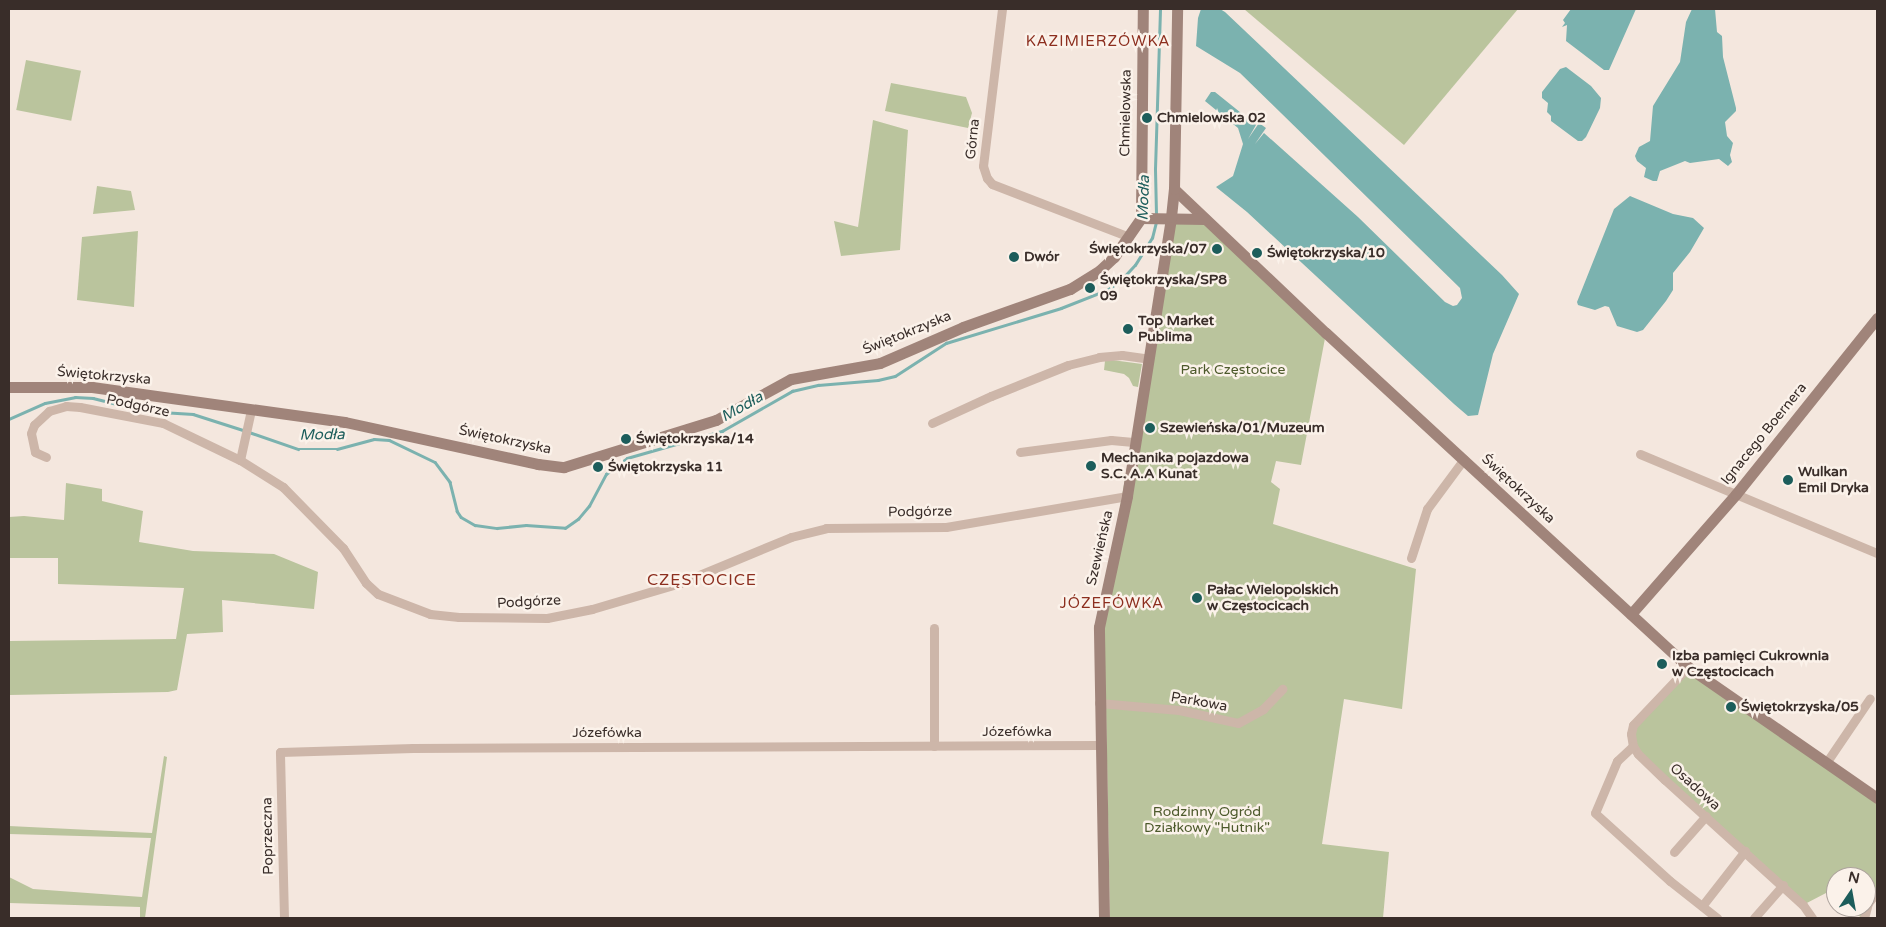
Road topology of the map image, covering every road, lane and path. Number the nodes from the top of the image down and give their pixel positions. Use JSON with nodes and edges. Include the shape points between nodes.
{"nodes":[{"id":1,"x":1002,"y":9,"type":"edge"},
{"id":2,"x":1143,"y":9,"type":"edge"},
{"id":3,"x":1177,"y":9,"type":"edge"},
{"id":4,"x":1174,"y":189,"type":"junction"},
{"id":5,"x":1157,"y":218,"type":"junction"},
{"id":6,"x":1205,"y":219,"type":"junction"},
{"id":7,"x":1129,"y":237,"type":"junction"},
{"id":8,"x":1877,"y":318,"type":"edge"},
{"id":9,"x":1149,"y":359,"type":"junction"},
{"id":10,"x":9,"y":387,"type":"edge"},
{"id":11,"x":250,"y":413,"type":"junction"},
{"id":12,"x":932,"y":423,"type":"dead end"},
{"id":13,"x":1136,"y":442,"type":"junction"},
{"id":14,"x":1020,"y":452,"type":"dead end"},
{"id":15,"x":1640,"y":454,"type":"dead end"},
{"id":16,"x":46,"y":456,"type":"dead end"},
{"id":17,"x":1464,"y":459,"type":"junction"},
{"id":18,"x":240,"y":460,"type":"junction"},
{"id":19,"x":1736,"y":494,"type":"junction"},
{"id":20,"x":1127,"y":496,"type":"junction"},
{"id":21,"x":1877,"y":553,"type":"edge"},
{"id":22,"x":1411,"y":558,"type":"dead end"},
{"id":23,"x":1634,"y":617,"type":"junction"},
{"id":24,"x":934,"y":628,"type":"dead end"},
{"id":25,"x":1688,"y":667,"type":"junction"},
{"id":26,"x":1282,"y":689,"type":"dead end"},
{"id":27,"x":1870,"y":698,"type":"dead end"},
{"id":28,"x":1099,"y":703,"type":"junction"},
{"id":29,"x":1100,"y":745,"type":"junction"},
{"id":30,"x":934,"y":746,"type":"junction"},
{"id":31,"x":1633,"y":746,"type":"junction"},
{"id":32,"x":280,"y":752,"type":"joint"},
{"id":33,"x":1826,"y":763,"type":"junction"},
{"id":34,"x":1877,"y":798,"type":"edge"},
{"id":35,"x":1706,"y":816,"type":"junction"},
{"id":36,"x":1745,"y":851,"type":"junction"},
{"id":37,"x":1674,"y":852,"type":"dead end"},
{"id":38,"x":1783,"y":885,"type":"junction"},
{"id":39,"x":1877,"y":892,"type":"edge"},
{"id":40,"x":1702,"y":906,"type":"junction"},
{"id":41,"x":284,"y":918,"type":"edge"},
{"id":42,"x":1104,"y":918,"type":"edge"},
{"id":43,"x":1717,"y":918,"type":"edge"},
{"id":44,"x":1754,"y":918,"type":"edge"},
{"id":45,"x":1812,"y":918,"type":"edge"},
{"id":46,"x":1864,"y":918,"type":"edge"}],
"edges":[{"from":1,"to":7,"type":"street","name":"Górna","via":[[983,166],[987,178],[992,184]]},
{"from":2,"to":5,"type":"street","name":"Chmielowska"},
{"from":3,"to":4,"type":"street"},
{"from":4,"to":5,"type":"street"},
{"from":4,"to":6,"type":"street","name":"Świętokrzyska"},
{"from":5,"to":6,"type":"street"},
{"from":5,"to":7,"type":"street","name":"Świętokrzyska"},
{"from":5,"to":9,"type":"street","name":"Szewieńska"},
{"from":6,"to":17,"type":"street","name":"Świętokrzyska"},
{"from":7,"to":11,"type":"street","name":"Świętokrzyska","via":[[1114,258],[1070,289],[963,327],[880,363],[791,379],[716,420],[564,466],[538,464],[368,426]]},
{"from":8,"to":19,"type":"street","name":"Ignacego Boernera"},
{"from":9,"to":12,"type":"street","via":[[1122,355],[1068,365]]},
{"from":9,"to":13,"type":"street","name":"Szewieńska"},
{"from":10,"to":11,"type":"street","name":"Świętokrzyska","via":[[92,387]]},
{"from":11,"to":18,"type":"street"},
{"from":13,"to":14,"type":"street","via":[[1111,440]]},
{"from":13,"to":20,"type":"street","name":"Szewieńska"},
{"from":15,"to":19,"type":"street"},
{"from":16,"to":18,"type":"street","name":"Podgórze","via":[[35,452],[31,432],[50,411],[66,406],[163,423]]},
{"from":17,"to":22,"type":"street","via":[[1427,509]]},
{"from":17,"to":23,"type":"street","name":"Świętokrzyska"},
{"from":18,"to":20,"type":"street","name":"Podgórze","via":[[296,498],[343,548],[366,583],[378,594],[430,614],[459,617],[547,618],[592,609],[680,583],[791,537],[826,528],[946,527]]},
{"from":19,"to":21,"type":"street"},
{"from":19,"to":23,"type":"street","name":"Ignacego Boernera"},
{"from":20,"to":28,"type":"street","name":"Szewieńska","via":[[1101,613]]},
{"from":23,"to":25,"type":"street","name":"Świętokrzyska"},
{"from":24,"to":30,"type":"street"},
{"from":25,"to":31,"type":"street","via":[[1633,725]]},
{"from":25,"to":33,"type":"street","name":"Świętokrzyska"},
{"from":26,"to":28,"type":"street","name":"Parkowa","via":[[1263,709],[1238,723],[1179,710]]},
{"from":27,"to":33,"type":"street"},
{"from":28,"to":29,"type":"street","name":"Szewieńska"},
{"from":29,"to":30,"type":"street","name":"Józefówka"},
{"from":29,"to":42,"type":"street","name":"Szewieńska"},
{"from":30,"to":32,"type":"street","name":"Józefówka","via":[[413,748]]},
{"from":31,"to":35,"type":"street","name":"Osadowa"},
{"from":31,"to":40,"type":"street","via":[[1618,761],[1595,813]]},
{"from":32,"to":41,"type":"street","name":"Poprzeczna"},
{"from":33,"to":34,"type":"street","name":"Świętokrzyska"},
{"from":35,"to":36,"type":"street","name":"Osadowa"},
{"from":35,"to":37,"type":"street"},
{"from":36,"to":38,"type":"street","name":"Osadowa"},
{"from":36,"to":40,"type":"street"},
{"from":38,"to":44,"type":"street"},
{"from":38,"to":45,"type":"street","name":"Osadowa"},
{"from":39,"to":46,"type":"street","via":[[1868,903]]},
{"from":40,"to":43,"type":"street"}]}
